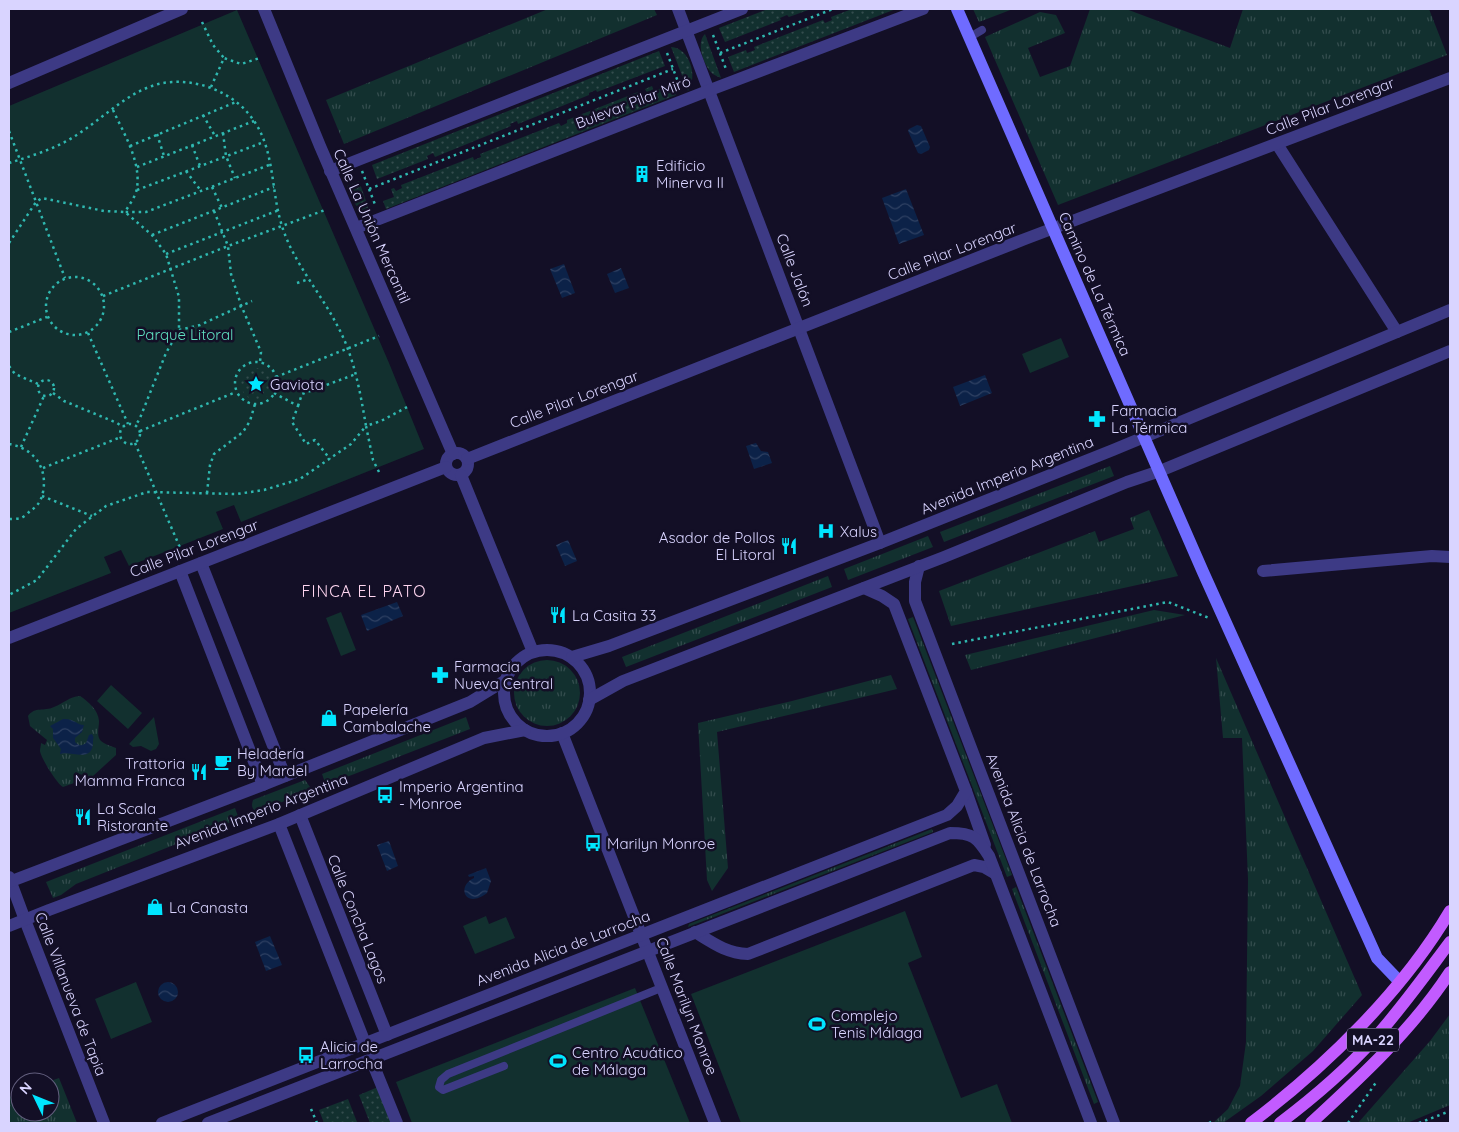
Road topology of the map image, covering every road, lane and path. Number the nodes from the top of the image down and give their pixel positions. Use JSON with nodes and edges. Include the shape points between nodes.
{"nodes":[{"id":1,"x":182,"y":9,"type":"edge"},
{"id":2,"x":264,"y":9,"type":"edge"},
{"id":3,"x":678,"y":9,"type":"edge"},
{"id":4,"x":742,"y":9,"type":"edge"},
{"id":5,"x":833,"y":9,"type":"edge"},
{"id":6,"x":923,"y":9,"type":"edge"},
{"id":7,"x":957,"y":9,"type":"edge"},
{"id":8,"x":202,"y":22,"type":"dead end"},
{"id":9,"x":709,"y":22,"type":"junction"},
{"id":10,"x":686,"y":30,"type":"junction"},
{"id":11,"x":982,"y":30,"type":"dead end"},
{"id":12,"x":970,"y":37,"type":"junction"},
{"id":13,"x":662,"y":40,"type":"junction"},
{"id":14,"x":720,"y":53,"type":"junction"},
{"id":15,"x":224,"y":58,"type":"junction"},
{"id":16,"x":260,"y":58,"type":"dead end"},
{"id":17,"x":673,"y":69,"type":"junction"},
{"id":18,"x":1450,"y":78,"type":"edge"},
{"id":19,"x":731,"y":82,"type":"junction"},
{"id":20,"x":9,"y":83,"type":"edge"},
{"id":21,"x":211,"y":87,"type":"junction"},
{"id":22,"x":710,"y":90,"type":"junction"},
{"id":23,"x":684,"y":100,"type":"junction"},
{"id":24,"x":236,"y":102,"type":"junction"},
{"id":25,"x":113,"y":110,"type":"junction"},
{"id":26,"x":203,"y":116,"type":"junction"},
{"id":27,"x":254,"y":121,"type":"junction"},
{"id":28,"x":9,"y":131,"type":"edge"},
{"id":29,"x":223,"y":133,"type":"junction"},
{"id":30,"x":157,"y":134,"type":"junction"},
{"id":31,"x":215,"y":136,"type":"junction"},
{"id":32,"x":264,"y":142,"type":"junction"},
{"id":33,"x":1277,"y":144,"type":"junction"},
{"id":34,"x":192,"y":145,"type":"junction"},
{"id":35,"x":130,"y":146,"type":"junction"},
{"id":36,"x":164,"y":156,"type":"junction"},
{"id":37,"x":226,"y":156,"type":"junction"},
{"id":38,"x":19,"y":160,"type":"junction"},
{"id":39,"x":358,"y":161,"type":"junction"},
{"id":40,"x":9,"y":163,"type":"edge"},
{"id":41,"x":270,"y":164,"type":"junction"},
{"id":42,"x":200,"y":166,"type":"junction"},
{"id":43,"x":137,"y":167,"type":"junction"},
{"id":44,"x":330,"y":170,"type":"junction"},
{"id":45,"x":186,"y":171,"type":"junction"},
{"id":46,"x":235,"y":178,"type":"junction"},
{"id":47,"x":212,"y":187,"type":"junction"},
{"id":48,"x":274,"y":187,"type":"junction"},
{"id":49,"x":369,"y":189,"type":"junction"},
{"id":50,"x":137,"y":190,"type":"junction"},
{"id":51,"x":201,"y":191,"type":"junction"},
{"id":52,"x":36,"y":202,"type":"junction"},
{"id":53,"x":222,"y":208,"type":"junction"},
{"id":54,"x":279,"y":210,"type":"junction"},
{"id":55,"x":325,"y":210,"type":"dead end"},
{"id":56,"x":214,"y":211,"type":"junction"},
{"id":57,"x":125,"y":212,"type":"junction"},
{"id":58,"x":381,"y":219,"type":"junction"},
{"id":59,"x":281,"y":226,"type":"junction"},
{"id":60,"x":356,"y":228,"type":"junction"},
{"id":61,"x":1052,"y":229,"type":"junction"},
{"id":62,"x":223,"y":231,"type":"junction"},
{"id":63,"x":152,"y":235,"type":"junction"},
{"id":64,"x":9,"y":243,"type":"edge"},
{"id":65,"x":228,"y":246,"type":"junction"},
{"id":66,"x":166,"y":254,"type":"junction"},
{"id":67,"x":172,"y":269,"type":"junction"},
{"id":68,"x":65,"y":278,"type":"junction"},
{"id":69,"x":309,"y":279,"type":"junction"},
{"id":70,"x":297,"y":283,"type":"dead end"},
{"id":71,"x":103,"y":296,"type":"junction"},
{"id":72,"x":252,"y":301,"type":"dead end"},
{"id":73,"x":241,"y":305,"type":"junction"},
{"id":74,"x":1450,"y":310,"type":"edge"},
{"id":75,"x":47,"y":317,"type":"junction"},
{"id":76,"x":800,"y":328,"type":"junction"},
{"id":77,"x":179,"y":330,"type":"junction"},
{"id":78,"x":9,"y":332,"type":"edge"},
{"id":79,"x":1397,"y":332,"type":"junction"},
{"id":80,"x":88,"y":333,"type":"junction"},
{"id":81,"x":379,"y":336,"type":"dead end"},
{"id":82,"x":348,"y":349,"type":"junction"},
{"id":83,"x":1450,"y":351,"type":"edge"},
{"id":84,"x":260,"y":362,"type":"junction"},
{"id":85,"x":9,"y":366,"type":"edge"},
{"id":86,"x":356,"y":374,"type":"junction"},
{"id":87,"x":276,"y":377,"type":"junction"},
{"id":88,"x":38,"y":384,"type":"junction"},
{"id":89,"x":236,"y":392,"type":"junction"},
{"id":90,"x":53,"y":393,"type":"junction"},
{"id":91,"x":274,"y":393,"type":"junction"},
{"id":92,"x":44,"y":396,"type":"junction"},
{"id":93,"x":255,"y":404,"type":"junction"},
{"id":94,"x":298,"y":406,"type":"junction"},
{"id":95,"x":409,"y":406,"type":"dead end"},
{"id":96,"x":128,"y":424,"type":"junction"},
{"id":97,"x":136,"y":426,"type":"junction"},
{"id":98,"x":366,"y":426,"type":"junction"},
{"id":99,"x":123,"y":427,"type":"junction"},
{"id":100,"x":140,"y":430,"type":"junction"},
{"id":101,"x":1145,"y":436,"type":"junction"},
{"id":102,"x":121,"y":437,"type":"junction"},
{"id":103,"x":135,"y":443,"type":"junction"},
{"id":104,"x":9,"y":444,"type":"edge"},
{"id":105,"x":21,"y":447,"type":"junction"},
{"id":106,"x":453,"y":454,"type":"junction"},
{"id":107,"x":330,"y":459,"type":"junction"},
{"id":108,"x":467,"y":459,"type":"junction"},
{"id":109,"x":446,"y":467,"type":"junction"},
{"id":110,"x":42,"y":468,"type":"junction"},
{"id":111,"x":1160,"y":471,"type":"junction"},
{"id":112,"x":379,"y":472,"type":"dead end"},
{"id":113,"x":461,"y":475,"type":"junction"},
{"id":114,"x":157,"y":492,"type":"junction"},
{"id":115,"x":207,"y":493,"type":"junction"},
{"id":116,"x":42,"y":496,"type":"junction"},
{"id":117,"x":92,"y":516,"type":"junction"},
{"id":118,"x":9,"y":519,"type":"edge"},
{"id":119,"x":880,"y":543,"type":"junction"},
{"id":120,"x":181,"y":550,"type":"dead end"},
{"id":121,"x":1450,"y":557,"type":"edge"},
{"id":122,"x":201,"y":563,"type":"junction"},
{"id":123,"x":919,"y":566,"type":"junction"},
{"id":124,"x":1263,"y":571,"type":"dead end"},
{"id":125,"x":180,"y":572,"type":"junction"},
{"id":126,"x":864,"y":588,"type":"junction"},
{"id":127,"x":9,"y":594,"type":"edge"},
{"id":128,"x":1230,"y":630,"type":"junction"},
{"id":129,"x":9,"y":638,"type":"edge"},
{"id":130,"x":952,"y":644,"type":"dead end"},
{"id":131,"x":533,"y":652,"type":"junction"},
{"id":132,"x":572,"y":657,"type":"junction"},
{"id":133,"x":506,"y":680,"type":"junction"},
{"id":134,"x":589,"y":700,"type":"junction"},
{"id":135,"x":525,"y":730,"type":"junction"},
{"id":136,"x":562,"y":733,"type":"junction"},
{"id":137,"x":285,"y":776,"type":"junction"},
{"id":138,"x":263,"y":785,"type":"junction"},
{"id":139,"x":966,"y":791,"type":"junction"},
{"id":140,"x":300,"y":815,"type":"junction"},
{"id":141,"x":279,"y":824,"type":"junction"},
{"id":142,"x":989,"y":856,"type":"junction"},
{"id":143,"x":996,"y":874,"type":"junction"},
{"id":144,"x":9,"y":880,"type":"edge"},
{"id":145,"x":1450,"y":911,"type":"edge"},
{"id":146,"x":25,"y":920,"type":"junction"},
{"id":147,"x":9,"y":926,"type":"edge"},
{"id":148,"x":695,"y":932,"type":"junction"},
{"id":149,"x":641,"y":934,"type":"junction"},
{"id":150,"x":1450,"y":942,"type":"edge"},
{"id":151,"x":648,"y":951,"type":"junction"},
{"id":152,"x":1450,"y":972,"type":"edge"},
{"id":153,"x":1399,"y":981,"type":"junction"},
{"id":154,"x":661,"y":988,"type":"junction"},
{"id":155,"x":387,"y":1035,"type":"junction"},
{"id":156,"x":365,"y":1043,"type":"junction"},
{"id":157,"x":371,"y":1059,"type":"junction"},
{"id":158,"x":504,"y":1066,"type":"dead end"},
{"id":159,"x":1380,"y":1076,"type":"dead end"},
{"id":160,"x":311,"y":1109,"type":"dead end"},
{"id":161,"x":1450,"y":1111,"type":"edge"},
{"id":162,"x":1214,"y":1120,"type":"dead end"},
{"id":163,"x":104,"y":1123,"type":"edge"},
{"id":164,"x":162,"y":1123,"type":"edge"},
{"id":165,"x":208,"y":1123,"type":"edge"},
{"id":166,"x":317,"y":1123,"type":"edge"},
{"id":167,"x":397,"y":1123,"type":"edge"},
{"id":168,"x":715,"y":1123,"type":"edge"},
{"id":169,"x":1091,"y":1123,"type":"edge"},
{"id":170,"x":1114,"y":1123,"type":"edge"},
{"id":171,"x":1209,"y":1123,"type":"edge"},
{"id":172,"x":1252,"y":1123,"type":"edge"},
{"id":173,"x":1280,"y":1123,"type":"edge"},
{"id":174,"x":1311,"y":1123,"type":"edge"},
{"id":175,"x":1348,"y":1123,"type":"edge"},
{"id":176,"x":1419,"y":1123,"type":"edge"}],
"edges":[{"from":1,"to":20,"type":"street"},
{"from":2,"to":44,"type":"street","name":"Calle La Unión Mercantil"},
{"from":3,"to":10,"type":"street","name":"Calle Jalón"},
{"from":4,"to":9,"type":"street"},
{"from":5,"to":14,"type":"path"},
{"from":6,"to":19,"type":"street","name":"Bulevar Pilar Miró"},
{"from":7,"to":12,"type":"main road","name":"Camino de La Térmica"},
{"from":8,"to":15,"type":"path","via":[[213,45]]},
{"from":9,"to":10,"type":"street"},
{"from":9,"to":14,"type":"path"},
{"from":10,"to":13,"type":"street"},
{"from":10,"to":22,"type":"street","name":"Calle Jalón"},
{"from":11,"to":12,"type":"lane"},
{"from":12,"to":61,"type":"main road","name":"Camino de La Térmica"},
{"from":13,"to":17,"type":"path"},
{"from":13,"to":39,"type":"street"},
{"from":14,"to":19,"type":"path"},
{"from":15,"to":16,"type":"path","via":[[242,64]]},
{"from":15,"to":21,"type":"path"},
{"from":17,"to":23,"type":"path"},
{"from":17,"to":49,"type":"path"},
{"from":18,"to":33,"type":"street","name":"Calle Pilar Lorengar"},
{"from":19,"to":22,"type":"street","name":"Bulevar Pilar Miró"},
{"from":21,"to":24,"type":"path"},
{"from":21,"to":25,"type":"path","via":[[172,82],[149,87],[127,98]]},
{"from":22,"to":23,"type":"street","name":"Bulevar Pilar Miró"},
{"from":22,"to":76,"type":"street","name":"Calle Jalón"},
{"from":23,"to":58,"type":"street","name":"Bulevar Pilar Miró"},
{"from":24,"to":26,"type":"path"},
{"from":24,"to":27,"type":"path"},
{"from":25,"to":35,"type":"path"},
{"from":25,"to":38,"type":"path","via":[[74,137]]},
{"from":26,"to":30,"type":"path"},
{"from":26,"to":31,"type":"path"},
{"from":27,"to":29,"type":"path"},
{"from":27,"to":32,"type":"path"},
{"from":28,"to":38,"type":"path"},
{"from":29,"to":31,"type":"path"},
{"from":29,"to":37,"type":"path"},
{"from":30,"to":35,"type":"path"},
{"from":30,"to":36,"type":"path"},
{"from":31,"to":34,"type":"path"},
{"from":32,"to":37,"type":"path"},
{"from":32,"to":41,"type":"path"},
{"from":33,"to":61,"type":"street","name":"Calle Pilar Lorengar"},
{"from":33,"to":79,"type":"street"},
{"from":34,"to":36,"type":"path"},
{"from":34,"to":42,"type":"path"},
{"from":35,"to":43,"type":"path"},
{"from":36,"to":43,"type":"path"},
{"from":37,"to":42,"type":"path"},
{"from":37,"to":46,"type":"path"},
{"from":38,"to":40,"type":"path"},
{"from":38,"to":52,"type":"path"},
{"from":39,"to":44,"type":"street"},
{"from":39,"to":49,"type":"path"},
{"from":41,"to":46,"type":"path"},
{"from":41,"to":48,"type":"path"},
{"from":42,"to":45,"type":"path"},
{"from":43,"to":50,"type":"path"},
{"from":44,"to":60,"type":"street","name":"Calle La Unión Mercantil"},
{"from":45,"to":50,"type":"path"},
{"from":45,"to":51,"type":"path"},
{"from":46,"to":47,"type":"path"},
{"from":47,"to":51,"type":"path"},
{"from":47,"to":53,"type":"path"},
{"from":48,"to":53,"type":"path"},
{"from":48,"to":54,"type":"path"},
{"from":49,"to":58,"type":"path"},
{"from":50,"to":57,"type":"path"},
{"from":51,"to":57,"type":"path","via":[[146,212]]},
{"from":52,"to":57,"type":"path","via":[[42,198],[104,211]]},
{"from":52,"to":64,"type":"path"},
{"from":52,"to":68,"type":"path"},
{"from":53,"to":56,"type":"path"},
{"from":54,"to":59,"type":"path"},
{"from":54,"to":62,"type":"path"},
{"from":55,"to":59,"type":"path"},
{"from":56,"to":62,"type":"path"},
{"from":56,"to":63,"type":"path"},
{"from":57,"to":63,"type":"path"},
{"from":58,"to":60,"type":"street","name":"Bulevar Pilar Miró"},
{"from":59,"to":65,"type":"path"},
{"from":59,"to":69,"type":"path"},
{"from":60,"to":106,"type":"street","name":"Calle La Unión Mercantil"},
{"from":61,"to":76,"type":"street","name":"Calle Pilar Lorengar"},
{"from":61,"to":101,"type":"main road","name":"Camino de La Térmica"},
{"from":62,"to":65,"type":"path"},
{"from":62,"to":66,"type":"path"},
{"from":63,"to":66,"type":"path"},
{"from":65,"to":67,"type":"path"},
{"from":65,"to":73,"type":"path","via":[[231,274]]},
{"from":66,"to":67,"type":"path"},
{"from":67,"to":71,"type":"path"},
{"from":67,"to":77,"type":"path","via":[[179,296]]},
{"from":68,"to":71,"type":"path","via":[[83,277],[92,281]]},
{"from":68,"to":75,"type":"path","via":[[54,285],[48,295]]},
{"from":69,"to":70,"type":"path"},
{"from":69,"to":82,"type":"path","via":[[338,325]]},
{"from":71,"to":80,"type":"path","via":[[105,310],[99,324]]},
{"from":72,"to":73,"type":"path"},
{"from":73,"to":77,"type":"path","via":[[200,325]]},
{"from":73,"to":84,"type":"path","via":[[261,352]]},
{"from":74,"to":79,"type":"street","name":"Avenida Imperio Argentina"},
{"from":75,"to":78,"type":"path"},
{"from":75,"to":80,"type":"path","via":[[69,336]]},
{"from":76,"to":108,"type":"street","name":"Calle Pilar Lorengar"},
{"from":76,"to":119,"type":"street","name":"Calle Jalón"},
{"from":77,"to":97,"type":"path"},
{"from":79,"to":101,"type":"street","name":"Avenida Imperio Argentina"},
{"from":80,"to":96,"type":"path"},
{"from":81,"to":82,"type":"path"},
{"from":82,"to":86,"type":"path"},
{"from":82,"to":87,"type":"path"},
{"from":83,"to":111,"type":"street"},
{"from":84,"to":87,"type":"path","via":[[268,366]]},
{"from":84,"to":89,"type":"path","via":[[245,365],[240,370],[236,377]]},
{"from":85,"to":88,"type":"path","via":[[15,374]]},
{"from":86,"to":94,"type":"path","via":[[302,394]]},
{"from":86,"to":98,"type":"path"},
{"from":87,"to":91,"type":"path"},
{"from":88,"to":90,"type":"path","via":[[44,379],[52,382]]},
{"from":88,"to":92,"type":"path","via":[[38,392]]},
{"from":89,"to":93,"type":"path"},
{"from":89,"to":100,"type":"path"},
{"from":90,"to":92,"type":"path"},
{"from":90,"to":99,"type":"path"},
{"from":91,"to":93,"type":"path","via":[[264,403]]},
{"from":91,"to":94,"type":"path"},
{"from":92,"to":105,"type":"path"},
{"from":93,"to":115,"type":"path","via":[[243,432],[214,454]]},
{"from":94,"to":107,"type":"path","via":[[292,422],[306,444],[314,440]]},
{"from":95,"to":98,"type":"path"},
{"from":96,"to":97,"type":"path"},
{"from":96,"to":99,"type":"path"},
{"from":97,"to":100,"type":"path"},
{"from":98,"to":107,"type":"path","via":[[351,444]]},
{"from":98,"to":112,"type":"path","via":[[372,460]]},
{"from":99,"to":102,"type":"path"},
{"from":100,"to":103,"type":"path","via":[[139,440]]},
{"from":101,"to":111,"type":"main road","name":"Camino de La Térmica"},
{"from":101,"to":119,"type":"street","name":"Avenida Imperio Argentina"},
{"from":102,"to":103,"type":"path","via":[[126,443]]},
{"from":102,"to":110,"type":"path"},
{"from":103,"to":114,"type":"path"},
{"from":104,"to":105,"type":"path"},
{"from":105,"to":110,"type":"path","via":[[34,456]]},
{"from":106,"to":108,"type":"street","via":[[461,454]]},
{"from":106,"to":109,"type":"street"},
{"from":107,"to":115,"type":"path","via":[[300,479],[264,490],[237,494]]},
{"from":108,"to":113,"type":"street","via":[[466,471]]},
{"from":109,"to":113,"type":"street","via":[[455,475]]},
{"from":109,"to":122,"type":"street","name":"Calle Pilar Lorengar"},
{"from":110,"to":116,"type":"path","via":[[45,483]]},
{"from":111,"to":123,"type":"street"},
{"from":111,"to":128,"type":"main road","name":"Camino de La Térmica"},
{"from":113,"to":131,"type":"street"},
{"from":114,"to":115,"type":"path"},
{"from":114,"to":117,"type":"path","via":[[147,492],[106,506]]},
{"from":114,"to":120,"type":"path"},
{"from":116,"to":117,"type":"path"},
{"from":116,"to":118,"type":"path","via":[[38,506],[21,518]]},
{"from":117,"to":127,"type":"path","via":[[76,529],[37,580]]},
{"from":119,"to":132,"type":"street","name":"Avenida Imperio Argentina","via":[[609,646]]},
{"from":121,"to":124,"type":"street"},
{"from":122,"to":125,"type":"street","name":"Calle Pilar Lorengar"},
{"from":122,"to":137,"type":"street"},
{"from":123,"to":126,"type":"street"},
{"from":123,"to":170,"type":"street","name":"Avenida Alicia de Larrocha","via":[[915,601]]},
{"from":125,"to":129,"type":"street","name":"Calle Pilar Lorengar"},
{"from":125,"to":138,"type":"street"},
{"from":126,"to":134,"type":"street","via":[[623,681]]},
{"from":126,"to":139,"type":"street","via":[[894,604]]},
{"from":128,"to":130,"type":"path","via":[[1204,615],[1168,602]]},
{"from":128,"to":153,"type":"main road","name":"Camino de La Térmica","via":[[1377,958]]},
{"from":131,"to":132,"type":"street","via":[[546,649]]},
{"from":131,"to":133,"type":"street","via":[[516,662]]},
{"from":132,"to":134,"type":"street","via":[[583,669],[589,684]]},
{"from":133,"to":135,"type":"street","via":[[504,699],[511,717]]},
{"from":133,"to":137,"type":"street","name":"Avenida Imperio Argentina","via":[[470,702]]},
{"from":134,"to":136,"type":"street","via":[[580,720]]},
{"from":135,"to":136,"type":"street","via":[[537,735]]},
{"from":135,"to":140,"type":"street","name":"Avenida Imperio Argentina","via":[[484,738]]},
{"from":136,"to":149,"type":"street","name":"Calle Marilyn Monroe"},
{"from":137,"to":138,"type":"street","name":"Avenida Imperio Argentina"},
{"from":138,"to":144,"type":"street","name":"Avenida Imperio Argentina"},
{"from":139,"to":142,"type":"street"},
{"from":139,"to":149,"type":"street","name":"Avenida Alicia de Larrocha","via":[[947,815]]},
{"from":140,"to":141,"type":"street","name":"Avenida Imperio Argentina"},
{"from":140,"to":155,"type":"street","name":"Calle Concha Lagos"},
{"from":141,"to":146,"type":"street","name":"Avenida Imperio Argentina"},
{"from":141,"to":156,"type":"street"},
{"from":142,"to":143,"type":"street"},
{"from":142,"to":148,"type":"street","via":[[979,840],[966,833],[950,833]]},
{"from":143,"to":148,"type":"street","via":[[974,865],[748,954],[734,953],[717,946]]},
{"from":143,"to":169,"type":"street"},
{"from":144,"to":146,"type":"street","name":"Calle Villanueva de Tapia"},
{"from":145,"to":153,"type":"main road"},
{"from":146,"to":147,"type":"street","name":"Avenida Imperio Argentina"},
{"from":146,"to":163,"type":"street","name":"Calle Villanueva de Tapia"},
{"from":148,"to":151,"type":"street"},
{"from":149,"to":151,"type":"street","name":"Calle Marilyn Monroe"},
{"from":149,"to":155,"type":"street","name":"Avenida Alicia de Larrocha"},
{"from":150,"to":173,"type":"main road","number":"MA-22","via":[[1374,1039],[1332,1080]]},
{"from":151,"to":154,"type":"street","name":"Calle Marilyn Monroe"},
{"from":151,"to":157,"type":"street"},
{"from":152,"to":174,"type":"main road","number":"MA-22","via":[[1432,1000],[1392,1045]]},
{"from":153,"to":172,"type":"main road","via":[[1317,1068]]},
{"from":154,"to":158,"type":"lane","via":[[448,1074],[441,1080],[439,1088],[443,1090]]},
{"from":154,"to":168,"type":"street","name":"Calle Marilyn Monroe"},
{"from":155,"to":156,"type":"street","name":"Avenida Alicia de Larrocha"},
{"from":156,"to":164,"type":"street","name":"Avenida Alicia de Larrocha"},
{"from":157,"to":165,"type":"street"},
{"from":157,"to":167,"type":"street"},
{"from":159,"to":175,"type":"path"},
{"from":160,"to":166,"type":"path"},
{"from":161,"to":176,"type":"path"},
{"from":162,"to":171,"type":"path"}]}
